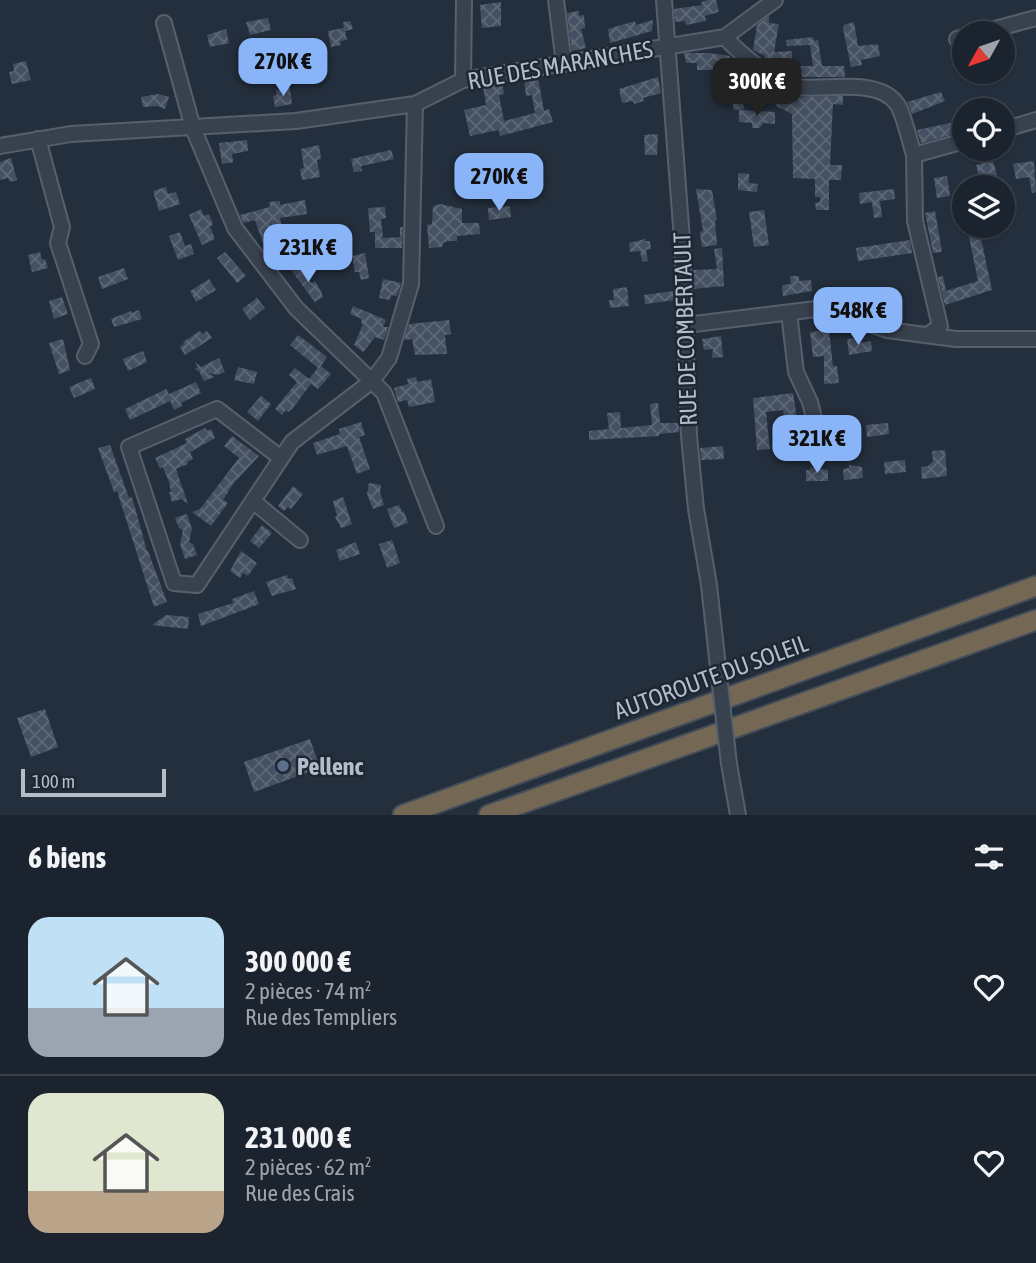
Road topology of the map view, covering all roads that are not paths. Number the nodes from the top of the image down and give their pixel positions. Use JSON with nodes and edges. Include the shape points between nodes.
{"nodes":[{"id":1,"x":464,"y":0,"type":"edge"},
{"id":2,"x":556,"y":0,"type":"edge"},
{"id":3,"x":664,"y":0,"type":"edge"},
{"id":4,"x":775,"y":0,"type":"edge"},
{"id":5,"x":1036,"y":18,"type":"edge"},
{"id":6,"x":164,"y":23,"type":"dead end"},
{"id":7,"x":1015,"y":24,"type":"edge"},
{"id":8,"x":725,"y":37,"type":"junction"},
{"id":9,"x":669,"y":46,"type":"junction"},
{"id":10,"x":564,"y":64,"type":"junction"},
{"id":11,"x":463,"y":80,"type":"junction"},
{"id":12,"x":415,"y":104,"type":"junction"},
{"id":13,"x":1036,"y":120,"type":"edge"},
{"id":14,"x":1015,"y":126,"type":"edge"},
{"id":15,"x":193,"y":128,"type":"junction"},
{"id":16,"x":38,"y":139,"type":"junction"},
{"id":17,"x":952,"y":144,"type":"edge"},
{"id":18,"x":0,"y":146,"type":"edge"},
{"id":19,"x":914,"y":155,"type":"junction"},
{"id":20,"x":789,"y":313,"type":"junction"},
{"id":21,"x":686,"y":325,"type":"junction"},
{"id":22,"x":928,"y":335,"type":"junction"},
{"id":23,"x":1036,"y":339,"type":"edge"},
{"id":24,"x":85,"y":356,"type":"dead end"},
{"id":25,"x":372,"y":381,"type":"junction"},
{"id":26,"x":822,"y":450,"type":"dead end"},
{"id":27,"x":281,"y":458,"type":"junction"},
{"id":28,"x":253,"y":501,"type":"junction"},
{"id":29,"x":436,"y":526,"type":"dead end"},
{"id":30,"x":300,"y":540,"type":"dead end"},
{"id":31,"x":1036,"y":586,"type":"edge"},
{"id":32,"x":1036,"y":620,"type":"edge"},
{"id":33,"x":403,"y":815,"type":"edge"},
{"id":34,"x":489,"y":815,"type":"edge"},
{"id":35,"x":738,"y":815,"type":"edge"}],
"edges":[{"from":1,"to":11,"type":"street"},
{"from":2,"to":10,"type":"street"},
{"from":3,"to":9,"type":"street","name":"RUE DE COMBERTAULT"},
{"from":4,"to":8,"type":"street"},
{"from":5,"to":7,"type":"street"},
{"from":6,"to":15,"type":"street"},
{"from":8,"to":9,"type":"street","name":"RUE DES MARANCHES"},
{"from":8,"to":19,"type":"street","via":[[787,86],[868,88],[885,94],[897,104]]},
{"from":9,"to":10,"type":"street","name":"RUE DES MARANCHES"},
{"from":9,"to":21,"type":"street","name":"RUE DE COMBERTAULT"},
{"from":10,"to":11,"type":"street","name":"RUE DES MARANCHES"},
{"from":11,"to":12,"type":"street","name":"RUE DES MARANCHES"},
{"from":12,"to":15,"type":"street","name":"RUE DES MARANCHES","via":[[296,121]]},
{"from":12,"to":25,"type":"street","via":[[411,284],[389,358]]},
{"from":13,"to":14,"type":"street"},
{"from":15,"to":16,"type":"street","name":"RUE DES MARANCHES"},
{"from":15,"to":25,"type":"street","via":[[235,228],[296,308]]},
{"from":16,"to":18,"type":"street","name":"RUE DES MARANCHES"},
{"from":16,"to":24,"type":"street","via":[[62,228],[58,243],[91,344]]},
{"from":17,"to":19,"type":"street"},
{"from":19,"to":22,"type":"street","via":[[915,221],[940,326]]},
{"from":20,"to":21,"type":"street"},
{"from":20,"to":22,"type":"street","via":[[824,308],[887,330]]},
{"from":20,"to":26,"type":"street","via":[[796,372],[810,402]]},
{"from":21,"to":35,"type":"street","name":"RUE DE COMBERTAULT","bridge":true,"via":[[696,509]]},
{"from":22,"to":23,"type":"street"},
{"from":25,"to":27,"type":"street","via":[[292,442]]},
{"from":25,"to":29,"type":"street","via":[[384,393]]},
{"from":27,"to":28,"type":"street"},
{"from":27,"to":28,"type":"street","via":[[217,409],[129,447],[174,583],[197,585]]},
{"from":28,"to":30,"type":"street"},
{"from":31,"to":33,"type":"highway","name":"AUTOROUTE DU SOLEIL"},
{"from":32,"to":34,"type":"highway"}]}
